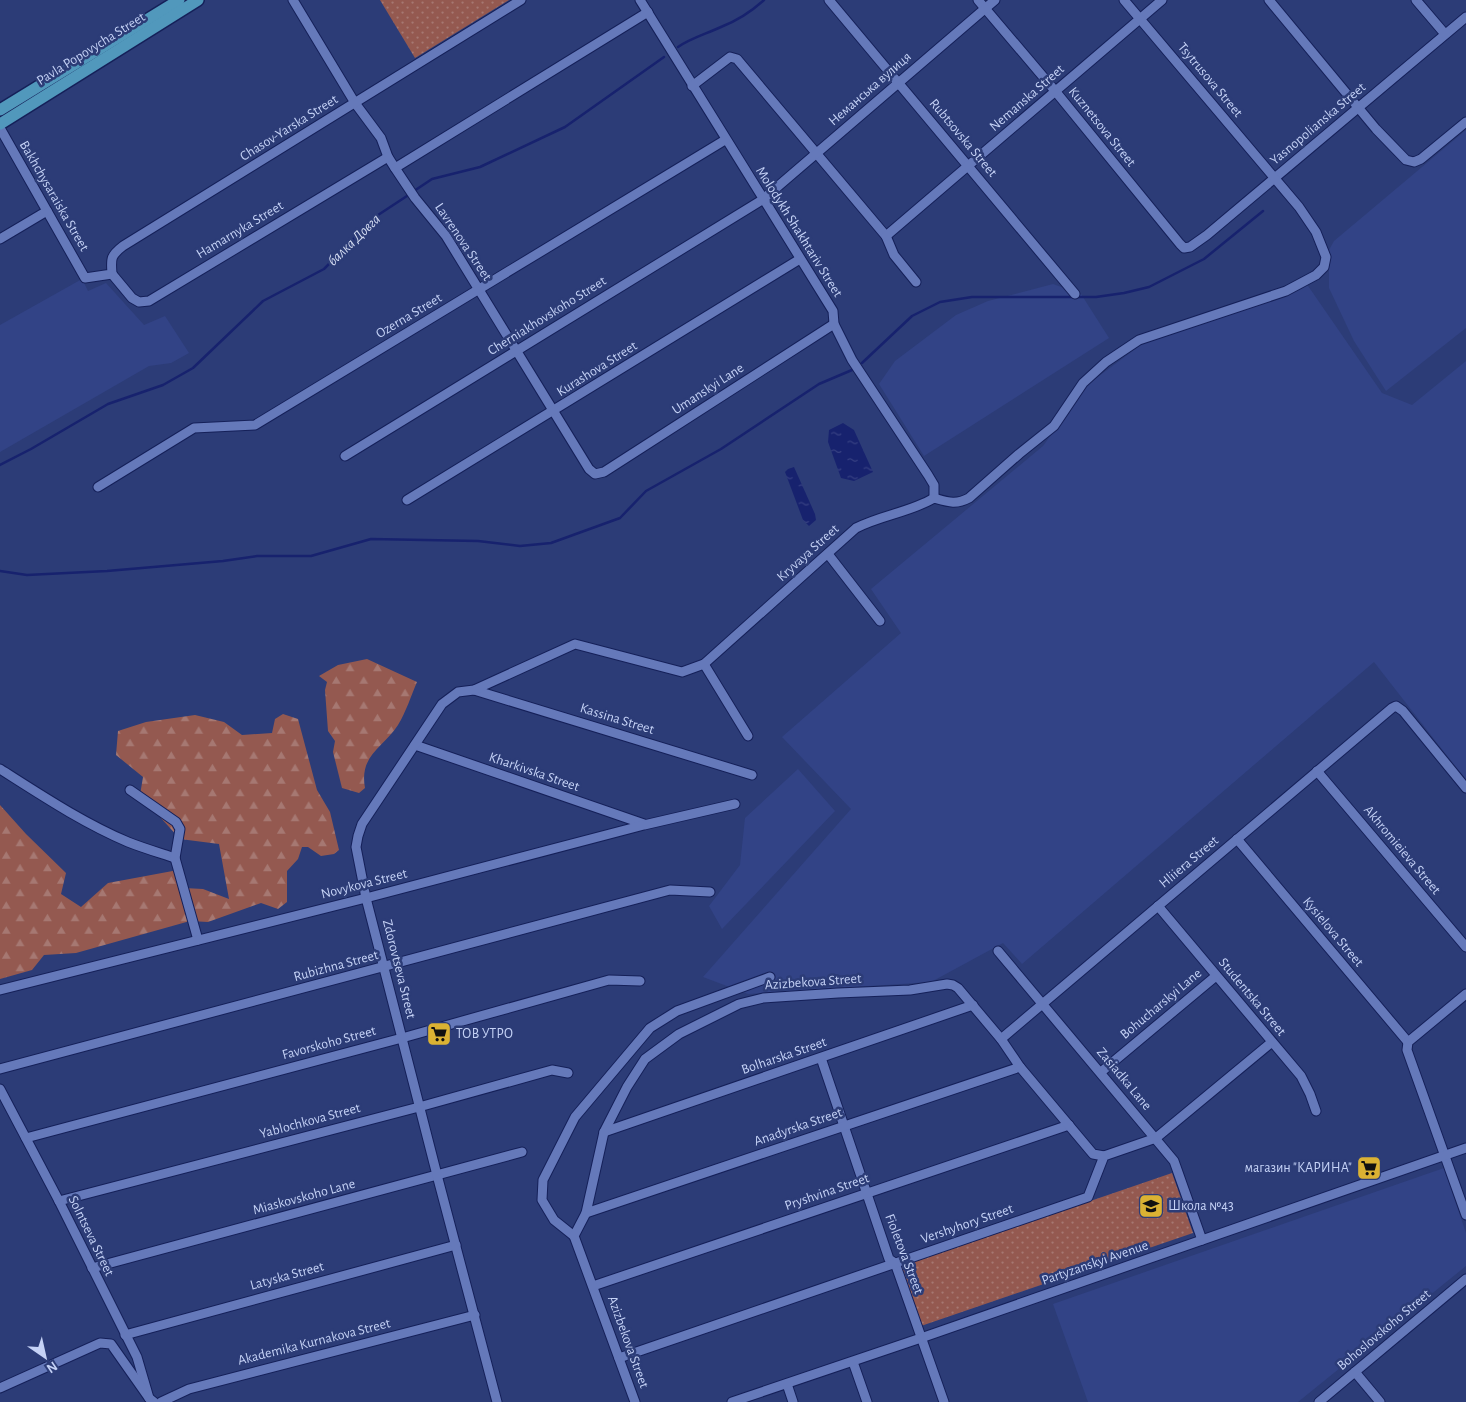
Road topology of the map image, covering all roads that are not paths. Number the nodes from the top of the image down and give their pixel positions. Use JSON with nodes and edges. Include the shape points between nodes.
{"nodes":[{"id":1,"x":179,"y":0,"type":"edge"},
{"id":2,"x":198,"y":0,"type":"edge"},
{"id":3,"x":293,"y":0,"type":"edge"},
{"id":4,"x":521,"y":0,"type":"edge"},
{"id":5,"x":640,"y":0,"type":"edge"},
{"id":6,"x":829,"y":0,"type":"edge"},
{"id":7,"x":978,"y":0,"type":"edge"},
{"id":8,"x":995,"y":0,"type":"edge"},
{"id":9,"x":1124,"y":0,"type":"edge"},
{"id":10,"x":1162,"y":0,"type":"edge"},
{"id":11,"x":1269,"y":0,"type":"edge"},
{"id":12,"x":1416,"y":0,"type":"edge"},
{"id":13,"x":985,"y":9,"type":"junction"},
{"id":14,"x":648,"y":12,"type":"junction"},
{"id":15,"x":1466,"y":17,"type":"edge"},
{"id":16,"x":1140,"y":19,"type":"junction"},
{"id":17,"x":1445,"y":34,"type":"junction"},
{"id":18,"x":899,"y":82,"type":"junction"},
{"id":19,"x":692,"y":86,"type":"junction"},
{"id":20,"x":1056,"y":92,"type":"junction"},
{"id":21,"x":355,"y":104,"type":"junction"},
{"id":22,"x":1359,"y":107,"type":"junction"},
{"id":23,"x":0,"y":110,"type":"edge"},
{"id":24,"x":1466,"y":122,"type":"edge"},
{"id":25,"x":0,"y":126,"type":"edge"},
{"id":26,"x":725,"y":140,"type":"junction"},
{"id":27,"x":817,"y":153,"type":"junction"},
{"id":28,"x":388,"y":157,"type":"junction"},
{"id":29,"x":969,"y":167,"type":"junction"},
{"id":30,"x":395,"y":168,"type":"junction"},
{"id":31,"x":1275,"y":178,"type":"junction"},
{"id":32,"x":762,"y":200,"type":"junction"},
{"id":33,"x":46,"y":211,"type":"junction"},
{"id":34,"x":886,"y":236,"type":"junction"},
{"id":35,"x":0,"y":239,"type":"edge"},
{"id":36,"x":1184,"y":248,"type":"joint"},
{"id":37,"x":800,"y":259,"type":"junction"},
{"id":38,"x":112,"y":274,"type":"junction"},
{"id":39,"x":916,"y":282,"type":"dead end"},
{"id":40,"x":479,"y":290,"type":"junction"},
{"id":41,"x":1075,"y":294,"type":"dead end"},
{"id":42,"x":834,"y":324,"type":"junction"},
{"id":43,"x":516,"y":352,"type":"junction"},
{"id":44,"x":554,"y":411,"type":"junction"},
{"id":45,"x":345,"y":456,"type":"dead end"},
{"id":46,"x":595,"y":474,"type":"joint"},
{"id":47,"x":98,"y":487,"type":"dead end"},
{"id":48,"x":934,"y":498,"type":"junction"},
{"id":49,"x":407,"y":500,"type":"dead end"},
{"id":50,"x":828,"y":554,"type":"junction"},
{"id":51,"x":880,"y":621,"type":"dead end"},
{"id":52,"x":575,"y":644,"type":"joint"},
{"id":53,"x":704,"y":664,"type":"junction"},
{"id":54,"x":474,"y":690,"type":"junction"},
{"id":55,"x":748,"y":736,"type":"dead end"},
{"id":56,"x":415,"y":745,"type":"junction"},
{"id":57,"x":0,"y":769,"type":"edge"},
{"id":58,"x":1317,"y":771,"type":"junction"},
{"id":59,"x":752,"y":775,"type":"dead end"},
{"id":60,"x":1466,"y":788,"type":"edge"},
{"id":61,"x":130,"y":790,"type":"dead end"},
{"id":62,"x":735,"y":804,"type":"dead end"},
{"id":63,"x":644,"y":824,"type":"junction"},
{"id":64,"x":1237,"y":839,"type":"junction"},
{"id":65,"x":176,"y":858,"type":"junction"},
{"id":66,"x":710,"y":892,"type":"dead end"},
{"id":67,"x":366,"y":898,"type":"junction"},
{"id":68,"x":1158,"y":906,"type":"junction"},
{"id":69,"x":198,"y":940,"type":"junction"},
{"id":70,"x":1466,"y":947,"type":"edge"},
{"id":71,"x":998,"y":951,"type":"dead end"},
{"id":72,"x":384,"y":967,"type":"junction"},
{"id":73,"x":1216,"y":976,"type":"junction"},
{"id":74,"x":770,"y":977,"type":"dead end"},
{"id":75,"x":640,"y":981,"type":"dead end"},
{"id":76,"x":0,"y":990,"type":"edge"},
{"id":77,"x":1466,"y":994,"type":"edge"},
{"id":78,"x":1043,"y":1003,"type":"junction"},
{"id":79,"x":973,"y":1006,"type":"junction"},
{"id":80,"x":402,"y":1038,"type":"junction"},
{"id":81,"x":1001,"y":1039,"type":"junction"},
{"id":82,"x":1272,"y":1042,"type":"junction"},
{"id":83,"x":1408,"y":1042,"type":"junction"},
{"id":84,"x":821,"y":1058,"type":"junction"},
{"id":85,"x":1020,"y":1067,"type":"junction"},
{"id":86,"x":0,"y":1069,"type":"edge"},
{"id":87,"x":1101,"y":1072,"type":"junction"},
{"id":88,"x":568,"y":1073,"type":"dead end"},
{"id":89,"x":0,"y":1089,"type":"edge"},
{"id":90,"x":420,"y":1107,"type":"junction"},
{"id":91,"x":1316,"y":1110,"type":"dead end"},
{"id":92,"x":1069,"y":1125,"type":"junction"},
{"id":93,"x":845,"y":1126,"type":"junction"},
{"id":94,"x":604,"y":1132,"type":"junction"},
{"id":95,"x":26,"y":1138,"type":"junction"},
{"id":96,"x":1156,"y":1138,"type":"junction"},
{"id":97,"x":1466,"y":1148,"type":"edge"},
{"id":98,"x":522,"y":1152,"type":"dead end"},
{"id":99,"x":1104,"y":1156,"type":"junction"},
{"id":100,"x":1446,"y":1156,"type":"junction"},
{"id":101,"x":437,"y":1175,"type":"junction"},
{"id":102,"x":867,"y":1193,"type":"junction"},
{"id":103,"x":59,"y":1201,"type":"junction"},
{"id":104,"x":586,"y":1213,"type":"junction"},
{"id":105,"x":1466,"y":1215,"type":"edge"},
{"id":106,"x":574,"y":1236,"type":"junction"},
{"id":107,"x":1202,"y":1240,"type":"junction"},
{"id":108,"x":456,"y":1245,"type":"junction"},
{"id":109,"x":895,"y":1263,"type":"junction"},
{"id":110,"x":92,"y":1268,"type":"junction"},
{"id":111,"x":1466,"y":1279,"type":"edge"},
{"id":112,"x":593,"y":1286,"type":"junction"},
{"id":113,"x":475,"y":1315,"type":"junction"},
{"id":114,"x":125,"y":1335,"type":"junction"},
{"id":115,"x":921,"y":1338,"type":"junction"},
{"id":116,"x":618,"y":1358,"type":"junction"},
{"id":117,"x":853,"y":1362,"type":"junction"},
{"id":118,"x":1354,"y":1372,"type":"junction"},
{"id":119,"x":787,"y":1384,"type":"junction"},
{"id":120,"x":0,"y":1388,"type":"edge"},
{"id":121,"x":151,"y":1400,"type":"edge"},
{"id":122,"x":162,"y":1402,"type":"edge"},
{"id":123,"x":497,"y":1402,"type":"edge"},
{"id":124,"x":635,"y":1402,"type":"edge"},
{"id":125,"x":732,"y":1402,"type":"edge"},
{"id":126,"x":793,"y":1402,"type":"edge"},
{"id":127,"x":867,"y":1402,"type":"edge"},
{"id":128,"x":944,"y":1402,"type":"edge"},
{"id":129,"x":1319,"y":1402,"type":"edge"},
{"id":130,"x":1380,"y":1402,"type":"edge"}],
"edges":[{"from":1,"to":23,"type":"main road","name":"Pavla Popovycha Street"},
{"from":2,"to":25,"type":"main road","name":"Pavla Popovycha Street"},
{"from":3,"to":21,"type":"street","name":"Lavrenova Street"},
{"from":4,"to":21,"type":"street","name":"Chasov-Yarska Street"},
{"from":5,"to":14,"type":"street","name":"Molodykh Shakhtariv Street"},
{"from":6,"to":18,"type":"street","name":"Rubtsovska Street"},
{"from":7,"to":13,"type":"street","name":"Kuznetsova Street"},
{"from":8,"to":13,"type":"street","name":"Неманська вулиця"},
{"from":9,"to":16,"type":"street","name":"Tsytrusova Street"},
{"from":10,"to":16,"type":"street","name":"Nemanska Street"},
{"from":11,"to":22,"type":"street"},
{"from":12,"to":17,"type":"street"},
{"from":13,"to":18,"type":"street","name":"Неманська вулиця"},
{"from":13,"to":20,"type":"street","name":"Kuznetsova Street"},
{"from":14,"to":19,"type":"street","name":"Molodykh Shakhtariv Street"},
{"from":14,"to":30,"type":"street"},
{"from":15,"to":17,"type":"street","name":"Yasnopolianska Street"},
{"from":16,"to":20,"type":"street","name":"Nemanska Street"},
{"from":16,"to":31,"type":"street","name":"Tsytrusova Street"},
{"from":17,"to":22,"type":"street","name":"Yasnopolianska Street"},
{"from":18,"to":27,"type":"street","name":"Неманська вулиця"},
{"from":18,"to":29,"type":"street","name":"Rubtsovska Street"},
{"from":19,"to":26,"type":"street","name":"Molodykh Shakhtariv Street"},
{"from":19,"to":27,"type":"street","via":[[734,57]]},
{"from":20,"to":29,"type":"street","name":"Nemanska Street"},
{"from":20,"to":36,"type":"street","name":"Kuznetsova Street"},
{"from":21,"to":28,"type":"street","name":"Lavrenova Street","via":[[381,138]]},
{"from":21,"to":38,"type":"street","name":"Chasov-Yarska Street","via":[[123,246],[111,260]]},
{"from":22,"to":24,"type":"street","via":[[1406,160],[1414,162]]},
{"from":22,"to":31,"type":"street","name":"Yasnopolianska Street"},
{"from":25,"to":33,"type":"street","name":"Bakhchysaraiska Street"},
{"from":26,"to":32,"type":"street","name":"Molodykh Shakhtariv Street"},
{"from":26,"to":40,"type":"street","name":"Ozerna Street"},
{"from":27,"to":32,"type":"street","name":"Неманська вулиця"},
{"from":27,"to":34,"type":"street"},
{"from":28,"to":30,"type":"street","name":"Lavrenova Street"},
{"from":28,"to":38,"type":"street","name":"Hamarnyka Street","via":[[149,300],[139,302],[132,298]]},
{"from":29,"to":34,"type":"street","name":"Nemanska Street"},
{"from":29,"to":41,"type":"street","name":"Rubtsovska Street"},
{"from":30,"to":40,"type":"street","name":"Lavrenova Street","via":[[446,236]]},
{"from":31,"to":36,"type":"street","name":"Yasnopolianska Street","via":[[1208,235]]},
{"from":31,"to":48,"type":"street","name":"Tsytrusova Street","via":[[1316,232],[1326,257],[1324,267],[1316,275],[1286,291],[1139,340],[1106,362],[1083,383],[1054,426],[969,498],[950,503]]},
{"from":32,"to":37,"type":"street","name":"Molodykh Shakhtariv Street"},
{"from":32,"to":43,"type":"street","name":"Cherniakhovskoho Street"},
{"from":33,"to":35,"type":"street"},
{"from":33,"to":38,"type":"street","name":"Bakhchysaraiska Street","via":[[85,278]]},
{"from":34,"to":39,"type":"street","via":[[894,255]]},
{"from":37,"to":42,"type":"street","name":"Molodykh Shakhtariv Street","via":[[833,311]]},
{"from":37,"to":44,"type":"street","name":"Kurashova Street"},
{"from":40,"to":43,"type":"street","name":"Lavrenova Street"},
{"from":40,"to":47,"type":"street","name":"Ozerna Street","via":[[255,425],[194,428]]},
{"from":42,"to":46,"type":"street","name":"Umanskyi Lane","via":[[604,472]]},
{"from":42,"to":48,"type":"street","name":"Molodykh Shakhtariv Street","via":[[861,374],[934,485]]},
{"from":43,"to":44,"type":"street","name":"Lavrenova Street"},
{"from":43,"to":45,"type":"street","name":"Cherniakhovskoho Street"},
{"from":44,"to":46,"type":"street","name":"Lavrenova Street"},
{"from":44,"to":49,"type":"street","name":"Kurashova Street"},
{"from":48,"to":50,"type":"street","name":"Kryvaya Street","via":[[923,505],[862,525]]},
{"from":50,"to":51,"type":"street"},
{"from":50,"to":53,"type":"street","name":"Kryvaya Street"},
{"from":52,"to":53,"type":"street","name":"Kryvaya Street","via":[[682,672]]},
{"from":52,"to":54,"type":"street","name":"Zdorovtseva Street"},
{"from":53,"to":55,"type":"street"},
{"from":54,"to":56,"type":"street","name":"Zdorovtseva Street","via":[[458,692],[442,704]]},
{"from":54,"to":59,"type":"street","name":"Kassina Street"},
{"from":56,"to":63,"type":"street","name":"Kharkivska Street"},
{"from":56,"to":67,"type":"street","name":"Zdorovtseva Street","via":[[362,824],[358,836],[356,847]]},
{"from":57,"to":65,"type":"street","via":[[99,828]]},
{"from":58,"to":60,"type":"street","name":"Hliiera Street","via":[[1396,706]]},
{"from":58,"to":64,"type":"street","name":"Hliiera Street"},
{"from":58,"to":70,"type":"street","name":"Akhromieieva Street"},
{"from":61,"to":65,"type":"street","via":[[176,822],[180,829]]},
{"from":62,"to":63,"type":"street","name":"Novykova Street"},
{"from":63,"to":67,"type":"street","name":"Novykova Street"},
{"from":64,"to":68,"type":"street","name":"Hliiera Street"},
{"from":64,"to":83,"type":"street","name":"Kysielova Street"},
{"from":65,"to":69,"type":"street"},
{"from":66,"to":72,"type":"street","name":"Rubizhna Street","via":[[670,890]]},
{"from":67,"to":69,"type":"street","name":"Novykova Street"},
{"from":67,"to":72,"type":"street","name":"Zdorovtseva Street"},
{"from":68,"to":73,"type":"street","name":"Studentska Street"},
{"from":68,"to":78,"type":"street","name":"Hliiera Street"},
{"from":69,"to":76,"type":"street","name":"Novykova Street"},
{"from":71,"to":78,"type":"street","name":"Zasiadka Lane"},
{"from":72,"to":80,"type":"street","name":"Zdorovtseva Street"},
{"from":72,"to":86,"type":"street","name":"Rubizhna Street"},
{"from":73,"to":82,"type":"street","name":"Studentska Street"},
{"from":73,"to":87,"type":"street","name":"Bohucharskyi Lane"},
{"from":74,"to":106,"type":"street","via":[[677,1011],[650,1028],[575,1117],[543,1180],[542,1200],[554,1220]]},
{"from":75,"to":80,"type":"street","name":"Favorskoho Street","via":[[608,980]]},
{"from":77,"to":83,"type":"street"},
{"from":78,"to":81,"type":"street","name":"Hliiera Street"},
{"from":78,"to":87,"type":"street","name":"Zasiadka Lane"},
{"from":79,"to":81,"type":"street"},
{"from":79,"to":84,"type":"street","name":"Bolharska Street"},
{"from":79,"to":94,"type":"street","name":"Azizbekova Street","via":[[958,988],[947,984],[910,990],[763,998],[739,1004],[679,1034],[645,1059]]},
{"from":80,"to":90,"type":"street","name":"Zdorovtseva Street"},
{"from":80,"to":95,"type":"street","name":"Favorskoho Street"},
{"from":81,"to":85,"type":"street"},
{"from":82,"to":91,"type":"street","name":"Studentska Street","via":[[1301,1076]]},
{"from":82,"to":96,"type":"street"},
{"from":83,"to":100,"type":"street","via":[[1411,1063]]},
{"from":84,"to":93,"type":"street","name":"Fioletova Street"},
{"from":84,"to":94,"type":"street","name":"Bolharska Street"},
{"from":85,"to":92,"type":"street"},
{"from":85,"to":93,"type":"street","name":"Anadyrska Street"},
{"from":87,"to":96,"type":"street","name":"Zasiadka Lane"},
{"from":88,"to":90,"type":"street","name":"Yablochkova Street","via":[[552,1070]]},
{"from":89,"to":95,"type":"street","name":"Solntseva Street"},
{"from":90,"to":101,"type":"street","name":"Zdorovtseva Street"},
{"from":90,"to":103,"type":"street","name":"Yablochkova Street"},
{"from":92,"to":99,"type":"street","via":[[1093,1154]]},
{"from":92,"to":102,"type":"street","name":"Pryshvina Street"},
{"from":93,"to":102,"type":"street","name":"Fioletova Street"},
{"from":93,"to":104,"type":"street","name":"Anadyrska Street"},
{"from":94,"to":104,"type":"street","name":"Azizbekova Street"},
{"from":95,"to":103,"type":"street","name":"Solntseva Street"},
{"from":96,"to":99,"type":"street"},
{"from":96,"to":107,"type":"street","name":"Zasiadka Lane","via":[[1174,1161]]},
{"from":97,"to":100,"type":"street","name":"Partyzanskyi Avenue"},
{"from":98,"to":101,"type":"street","name":"Miaskovskoho Lane"},
{"from":99,"to":109,"type":"street","name":"Vershyhory Street","via":[[1088,1197]]},
{"from":100,"to":105,"type":"street"},
{"from":100,"to":107,"type":"street","name":"Partyzanskyi Avenue"},
{"from":101,"to":108,"type":"street","name":"Zdorovtseva Street"},
{"from":101,"to":110,"type":"street","name":"Miaskovskoho Lane"},
{"from":102,"to":109,"type":"street","name":"Fioletova Street","via":[[889,1260]]},
{"from":102,"to":112,"type":"street","name":"Pryshvina Street"},
{"from":103,"to":110,"type":"street","name":"Solntseva Street"},
{"from":104,"to":106,"type":"street","name":"Azizbekova Street"},
{"from":106,"to":112,"type":"street","name":"Azizbekova Street"},
{"from":107,"to":115,"type":"street","name":"Partyzanskyi Avenue"},
{"from":108,"to":113,"type":"street","name":"Zdorovtseva Street"},
{"from":108,"to":114,"type":"street","name":"Latyska Street"},
{"from":109,"to":115,"type":"street","name":"Fioletova Street"},
{"from":109,"to":116,"type":"street","name":"Vershyhory Street"},
{"from":110,"to":114,"type":"street","name":"Solntseva Street"},
{"from":111,"to":118,"type":"street","name":"Bohoslovskoho Street"},
{"from":112,"to":116,"type":"street","name":"Azizbekova Street"},
{"from":113,"to":122,"type":"street","name":"Akademika Kurnakova Street","via":[[189,1389]]},
{"from":113,"to":123,"type":"street","name":"Zdorovtseva Street"},
{"from":114,"to":121,"type":"street","name":"Solntseva Street","via":[[137,1357]]},
{"from":115,"to":117,"type":"street","name":"Partyzanskyi Avenue"},
{"from":115,"to":128,"type":"street","name":"Fioletova Street"},
{"from":116,"to":124,"type":"street","name":"Azizbekova Street"},
{"from":117,"to":119,"type":"street","name":"Partyzanskyi Avenue"},
{"from":117,"to":127,"type":"street"},
{"from":118,"to":129,"type":"street","name":"Bohoslovskoho Street"},
{"from":118,"to":130,"type":"street"},
{"from":119,"to":125,"type":"street","name":"Partyzanskyi Avenue"},
{"from":119,"to":126,"type":"street"},
{"from":120,"to":121,"type":"street","via":[[105,1343],[111,1344]]}]}
